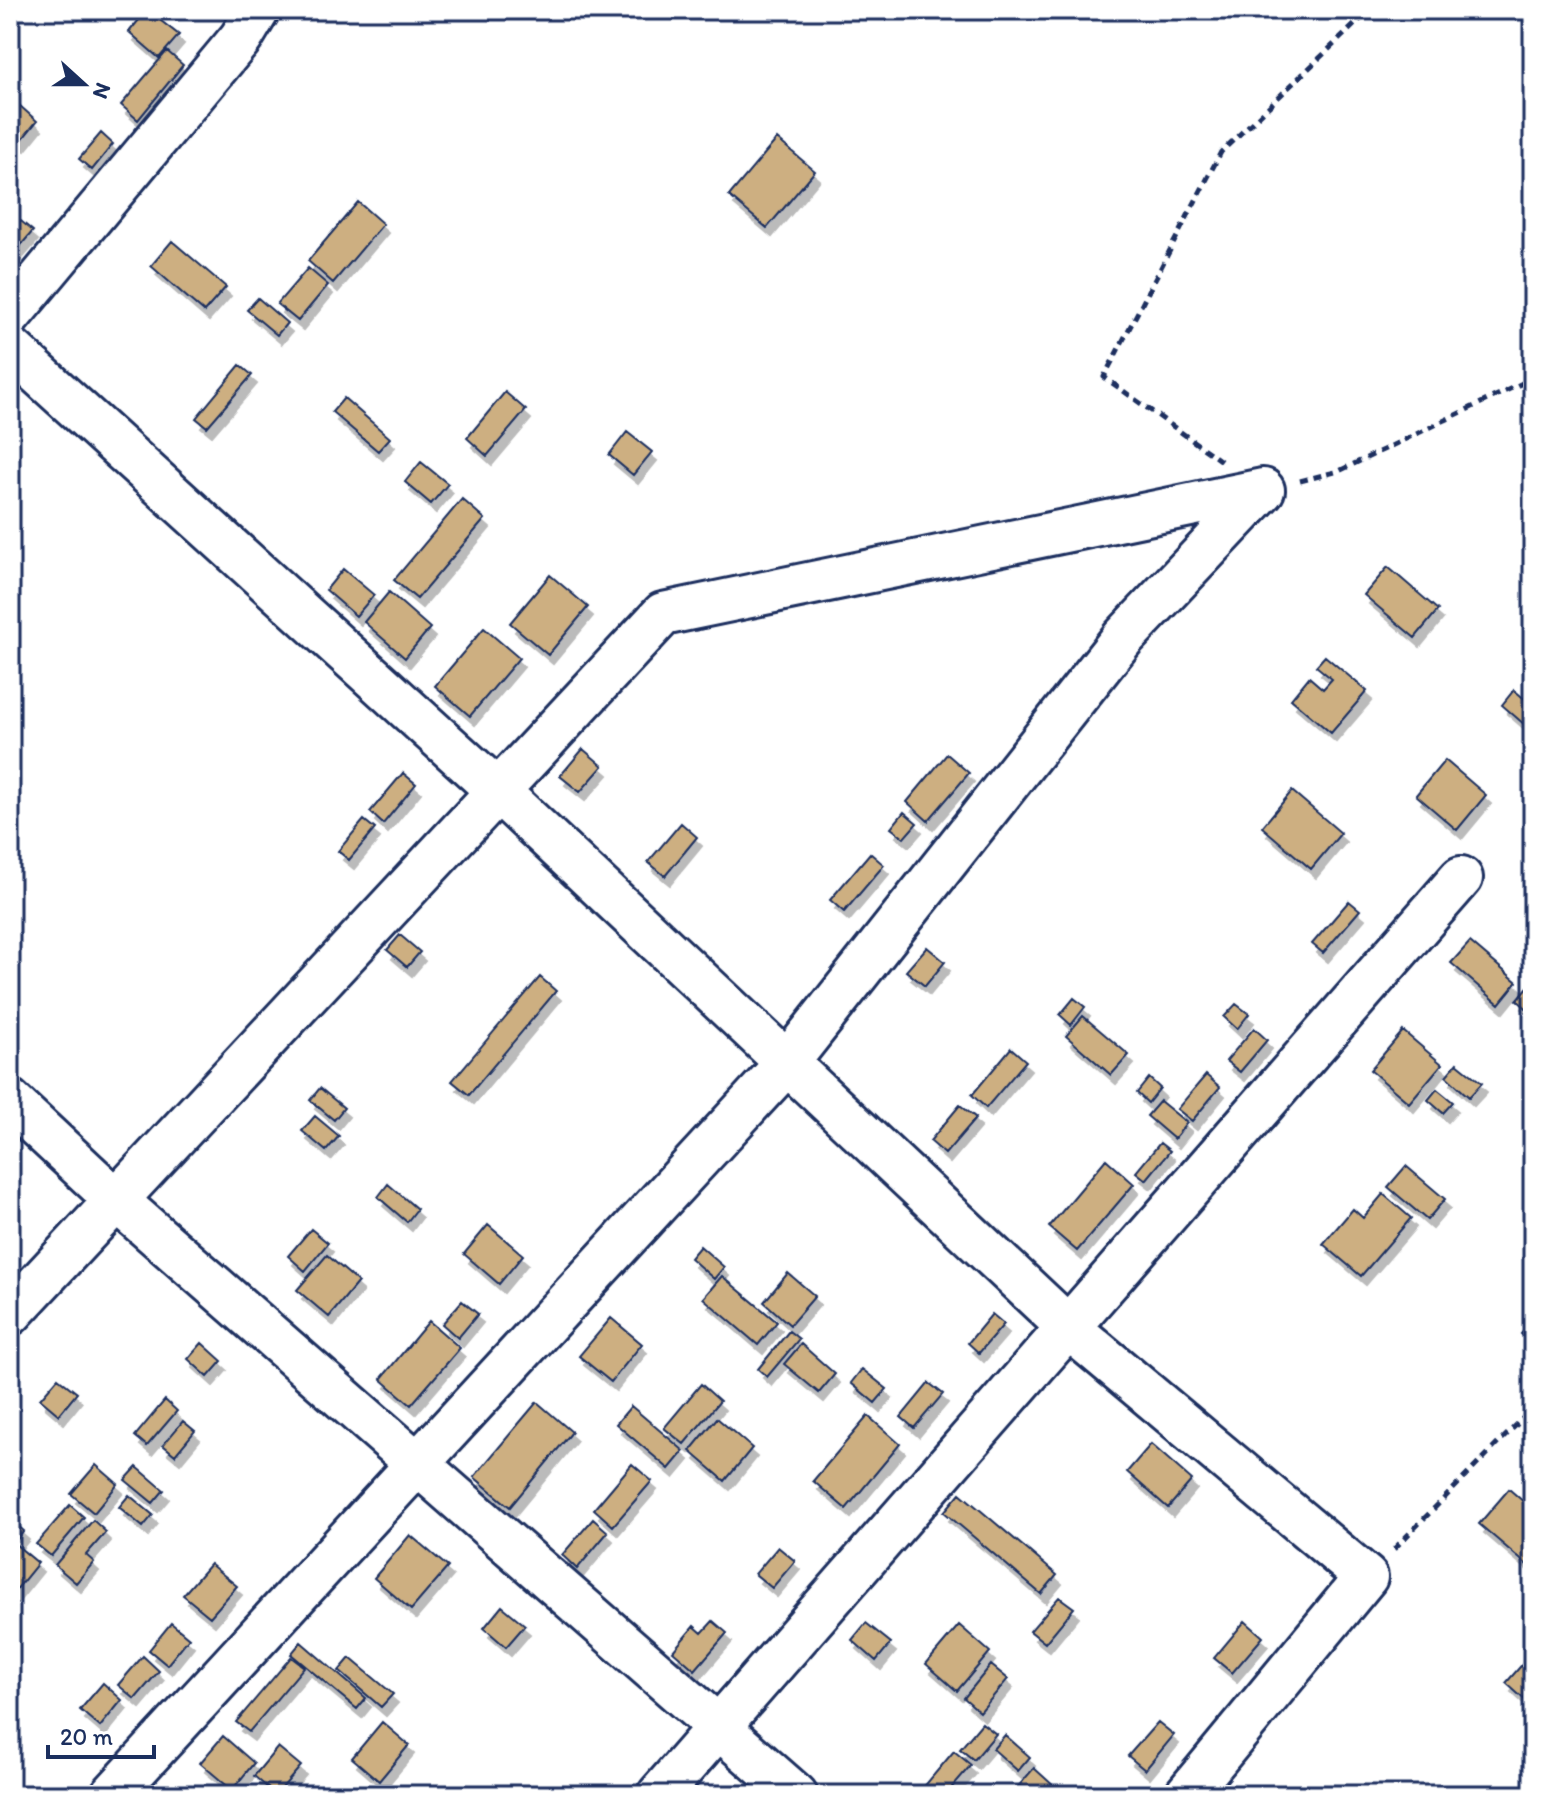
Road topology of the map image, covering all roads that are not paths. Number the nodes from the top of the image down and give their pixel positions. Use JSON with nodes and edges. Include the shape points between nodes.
{"nodes":[{"id":1,"x":258,"y":10,"type":"edge"},
{"id":2,"x":10,"y":315,"type":"edge"},
{"id":3,"x":10,"y":348,"type":"edge"},
{"id":4,"x":499,"y":792,"type":"junction"},
{"id":5,"x":1461,"y":878,"type":"dead end"},
{"id":6,"x":787,"y":1063,"type":"junction"},
{"id":7,"x":10,"y":1101,"type":"edge"},
{"id":8,"x":116,"y":1200,"type":"junction"},
{"id":9,"x":10,"y":1314,"type":"edge"},
{"id":10,"x":1069,"y":1328,"type":"junction"},
{"id":11,"x":418,"y":1463,"type":"junction"},
{"id":12,"x":720,"y":1727,"type":"junction"},
{"id":13,"x":112,"y":1795,"type":"edge"},
{"id":14,"x":659,"y":1795,"type":"edge"},
{"id":15,"x":796,"y":1795,"type":"edge"},
{"id":16,"x":1186,"y":1795,"type":"edge"}],
"edges":[{"from":1,"to":2,"type":"street","via":[[241,38]]},
{"from":3,"to":4,"type":"street"},
{"from":4,"to":6,"type":"street"},
{"from":4,"to":6,"type":"street","via":[[663,614],[1263,490],[1123,638]]},
{"from":4,"to":8,"type":"street"},
{"from":5,"to":10,"type":"street"},
{"from":6,"to":10,"type":"street"},
{"from":6,"to":11,"type":"street"},
{"from":7,"to":8,"type":"street"},
{"from":8,"to":9,"type":"street"},
{"from":8,"to":11,"type":"street"},
{"from":10,"to":12,"type":"street"},
{"from":10,"to":16,"type":"street","via":[[1366,1577]]},
{"from":11,"to":12,"type":"street"},
{"from":11,"to":13,"type":"street"},
{"from":12,"to":14,"type":"street"},
{"from":12,"to":15,"type":"street"}]}
